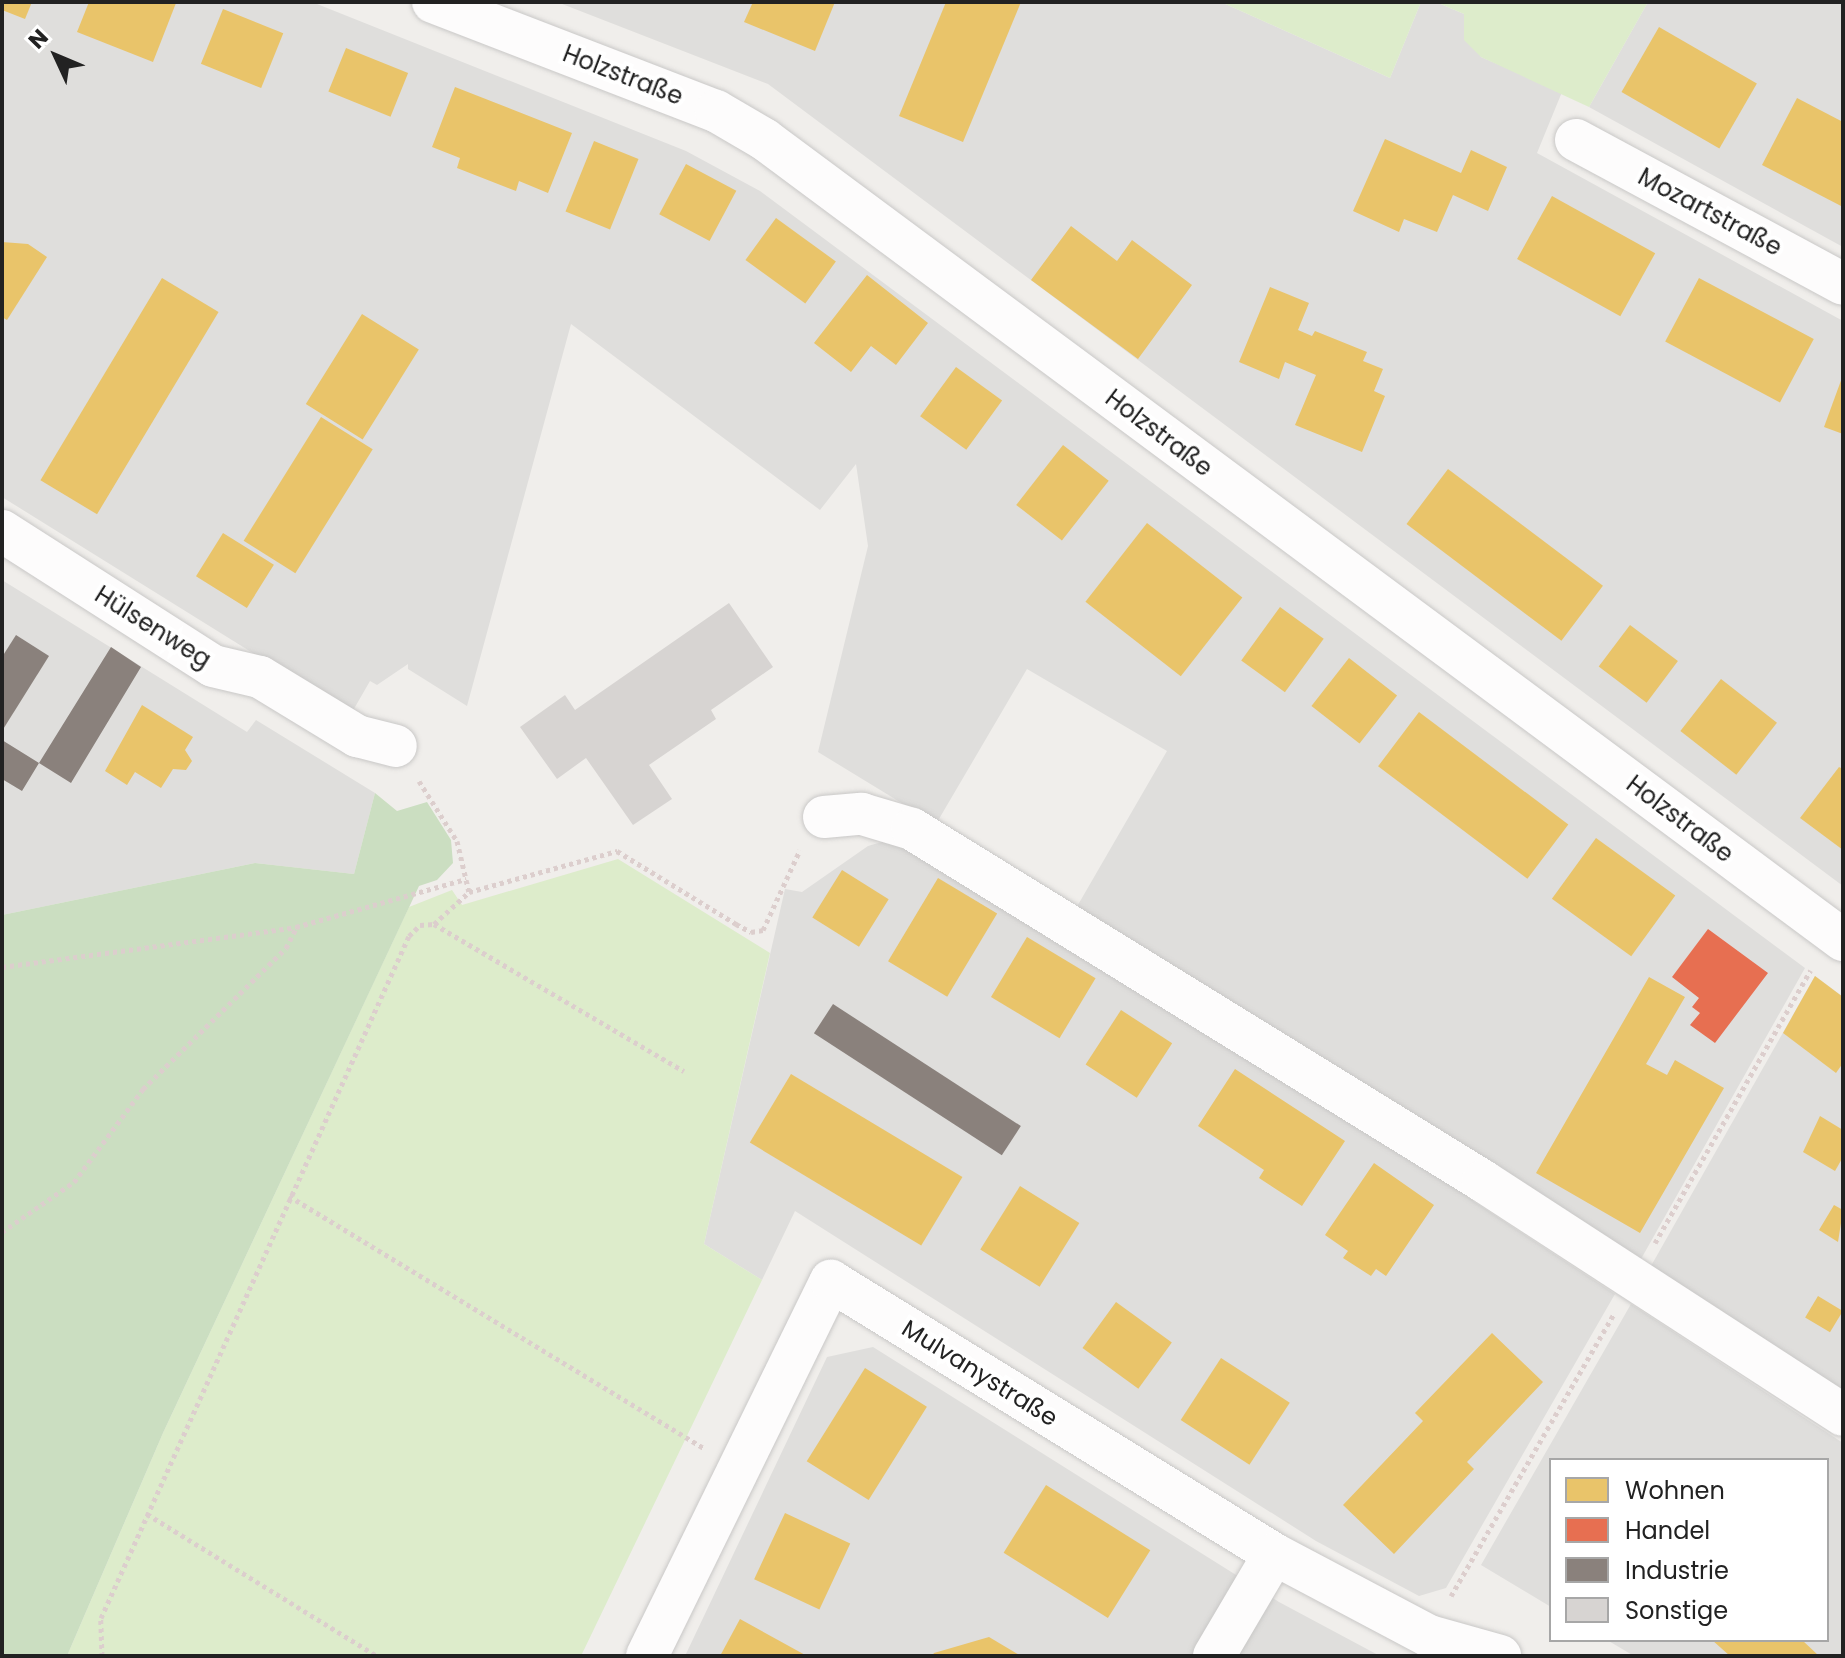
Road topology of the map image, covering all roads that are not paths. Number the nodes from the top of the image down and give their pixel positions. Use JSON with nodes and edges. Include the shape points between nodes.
{"nodes":[{"id":1,"x":433,"y":2,"type":"edge"},
{"id":2,"x":1576,"y":140,"type":"dead end"},
{"id":3,"x":1843,"y":284,"type":"edge"},
{"id":4,"x":2,"y":531,"type":"edge"},
{"id":5,"x":396,"y":746,"type":"road end"},
{"id":6,"x":824,"y":817,"type":"road end"},
{"id":7,"x":1843,"y":940,"type":"edge"},
{"id":8,"x":1843,"y":1415,"type":"edge"},
{"id":9,"x":1274,"y":1554,"type":"junction"},
{"id":10,"x":647,"y":1656,"type":"edge"},
{"id":11,"x":1214,"y":1656,"type":"edge"},
{"id":12,"x":1499,"y":1656,"type":"edge"}],
"edges":[{"from":1,"to":7,"type":"street","name":"Holzstraße","via":[[716,111],[764,139]]},
{"from":2,"to":3,"type":"street","name":"Mozartstraße"},
{"from":4,"to":5,"type":"street","name":"Hülsenweg","via":[[213,666],[260,677],[357,736]]},
{"from":6,"to":8,"type":"street","via":[[862,814],[912,829],[1483,1181]]},
{"from":9,"to":10,"type":"street","name":"Mulvanystraße","via":[[831,1281]]},
{"from":9,"to":11,"type":"street"},
{"from":9,"to":12,"type":"street","name":"Mulvanystraße","via":[[1429,1636]]}]}
